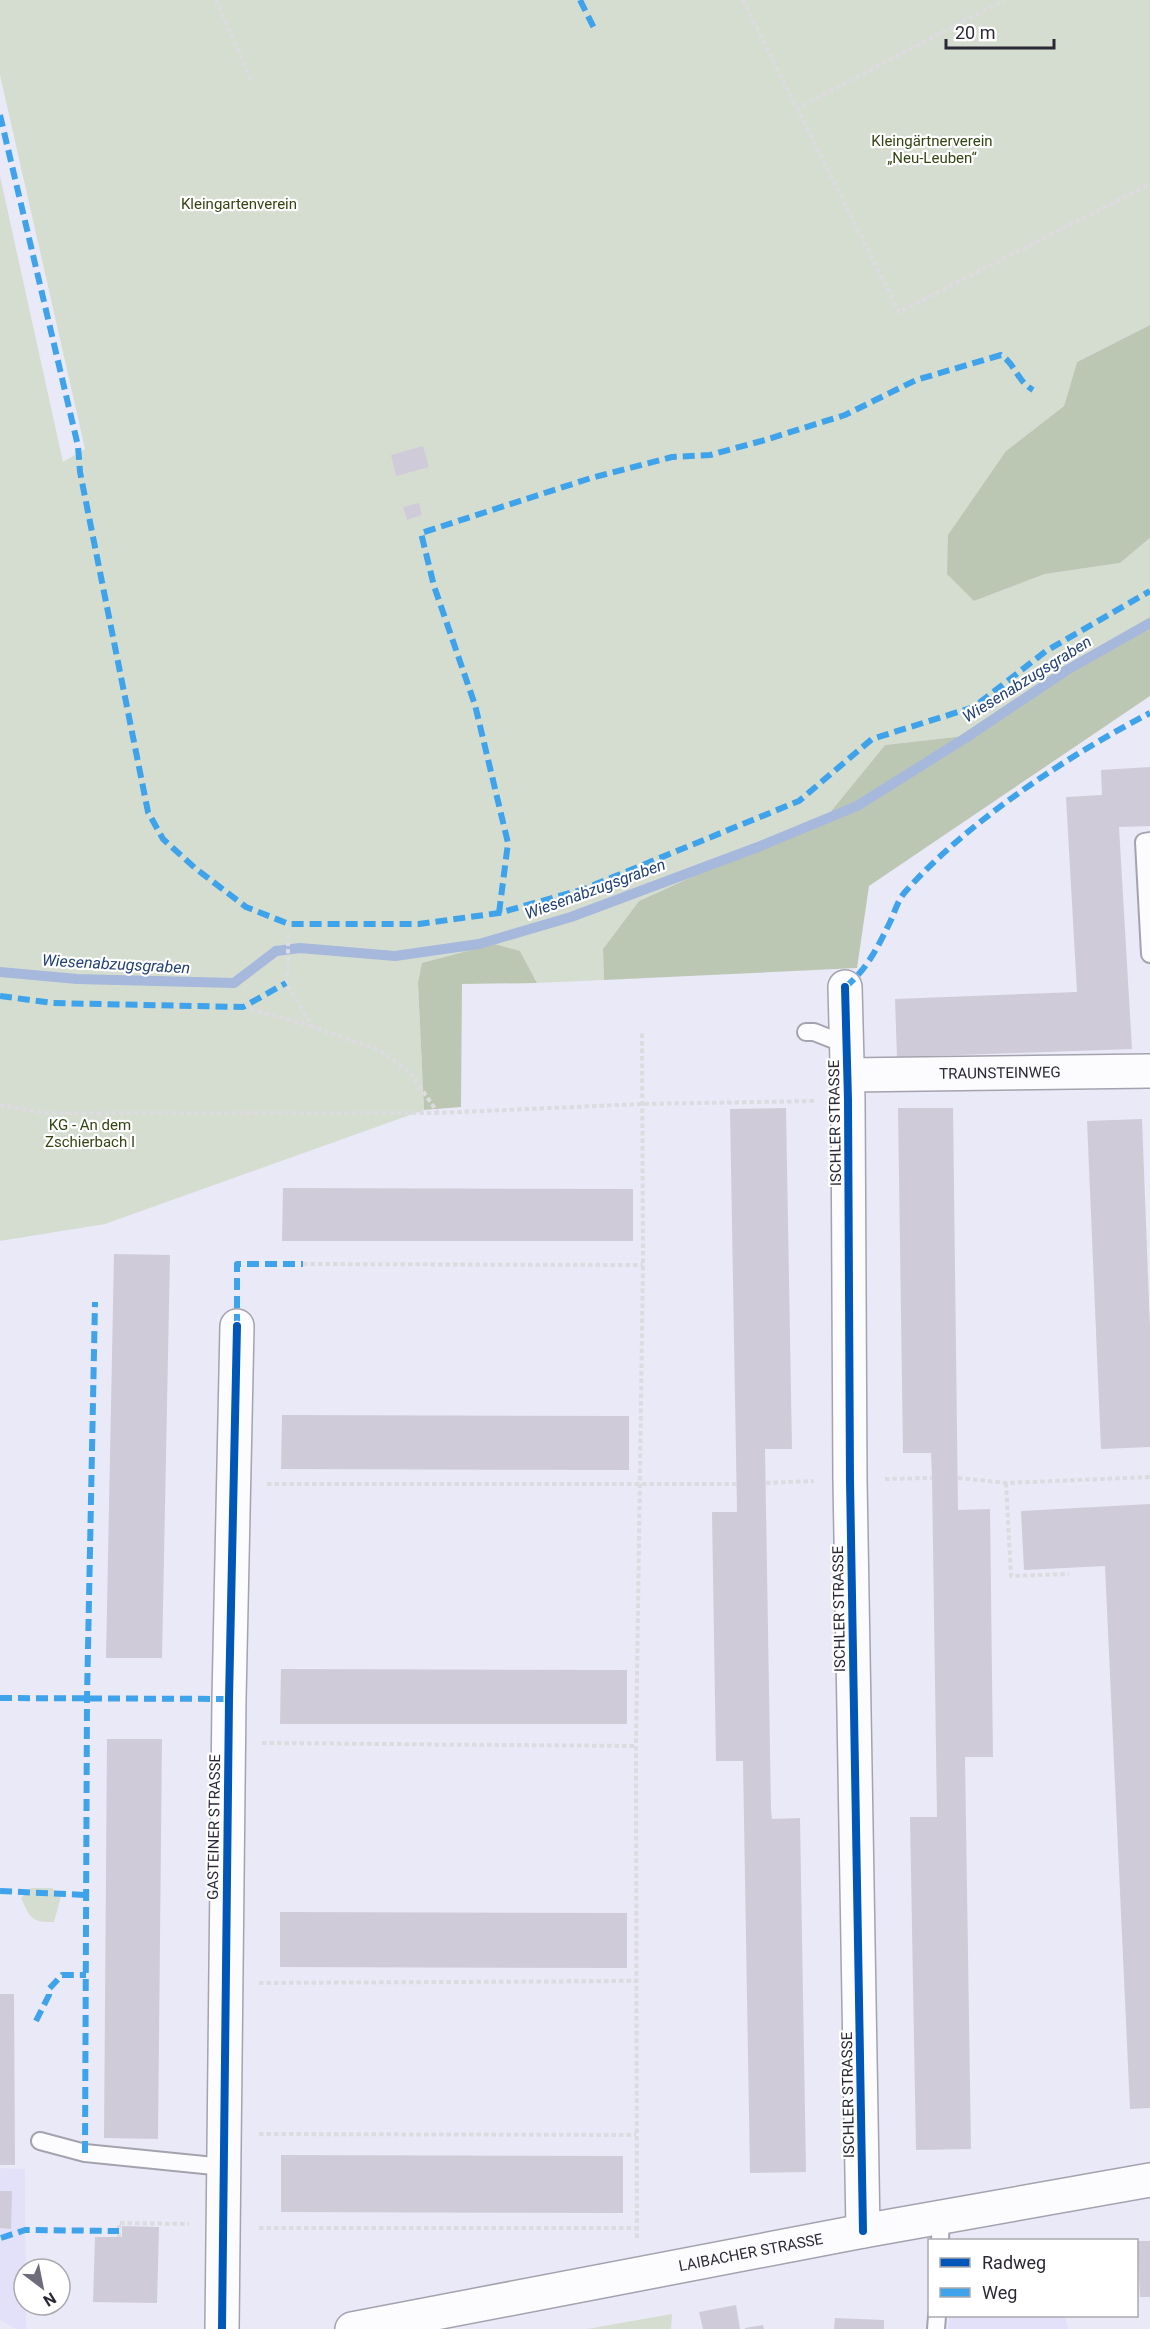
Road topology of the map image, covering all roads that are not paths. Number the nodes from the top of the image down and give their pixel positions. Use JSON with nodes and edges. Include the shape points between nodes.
{"nodes":[{"id":1,"x":1150,"y":841,"type":"edge"},
{"id":2,"x":1150,"y":954,"type":"edge"},
{"id":3,"x":845,"y":987,"type":"dead end"},
{"id":4,"x":806,"y":1032,"type":"dead end"},
{"id":5,"x":1150,"y":1071,"type":"edge"},
{"id":6,"x":848,"y":1074,"type":"junction"},
{"id":7,"x":237,"y":1326,"type":"dead end"},
{"id":8,"x":40,"y":2141,"type":"dead end"},
{"id":9,"x":224,"y":2167,"type":"junction"},
{"id":10,"x":1150,"y":2180,"type":"edge"},
{"id":11,"x":940,"y":2229,"type":"edge"},
{"id":12,"x":864,"y":2231,"type":"junction"},
{"id":13,"x":222,"y":2329,"type":"edge"},
{"id":14,"x":352,"y":2329,"type":"edge"}],
"edges":[{"from":1,"to":2,"type":"lane","via":[[1144,842]]},
{"from":3,"to":6,"type":"street","name":"ISCHLER STRASSE"},
{"from":4,"to":6,"type":"lane","via":[[814,1032]]},
{"from":5,"to":6,"type":"street","name":"TRAUNSTEINWEG"},
{"from":6,"to":12,"type":"street","name":"ISCHLER STRASSE","via":[[850,1480]]},
{"from":7,"to":9,"type":"street","name":"GASTEINER STRASSE"},
{"from":8,"to":9,"type":"lane","via":[[85,2153]]},
{"from":9,"to":13,"type":"street","name":"GASTEINER STRASSE"},
{"from":10,"to":11,"type":"street","name":"LAIBACHER STRASSE"},
{"from":11,"to":12,"type":"street","name":"LAIBACHER STRASSE"},
{"from":12,"to":14,"type":"street","name":"LAIBACHER STRASSE"}]}
